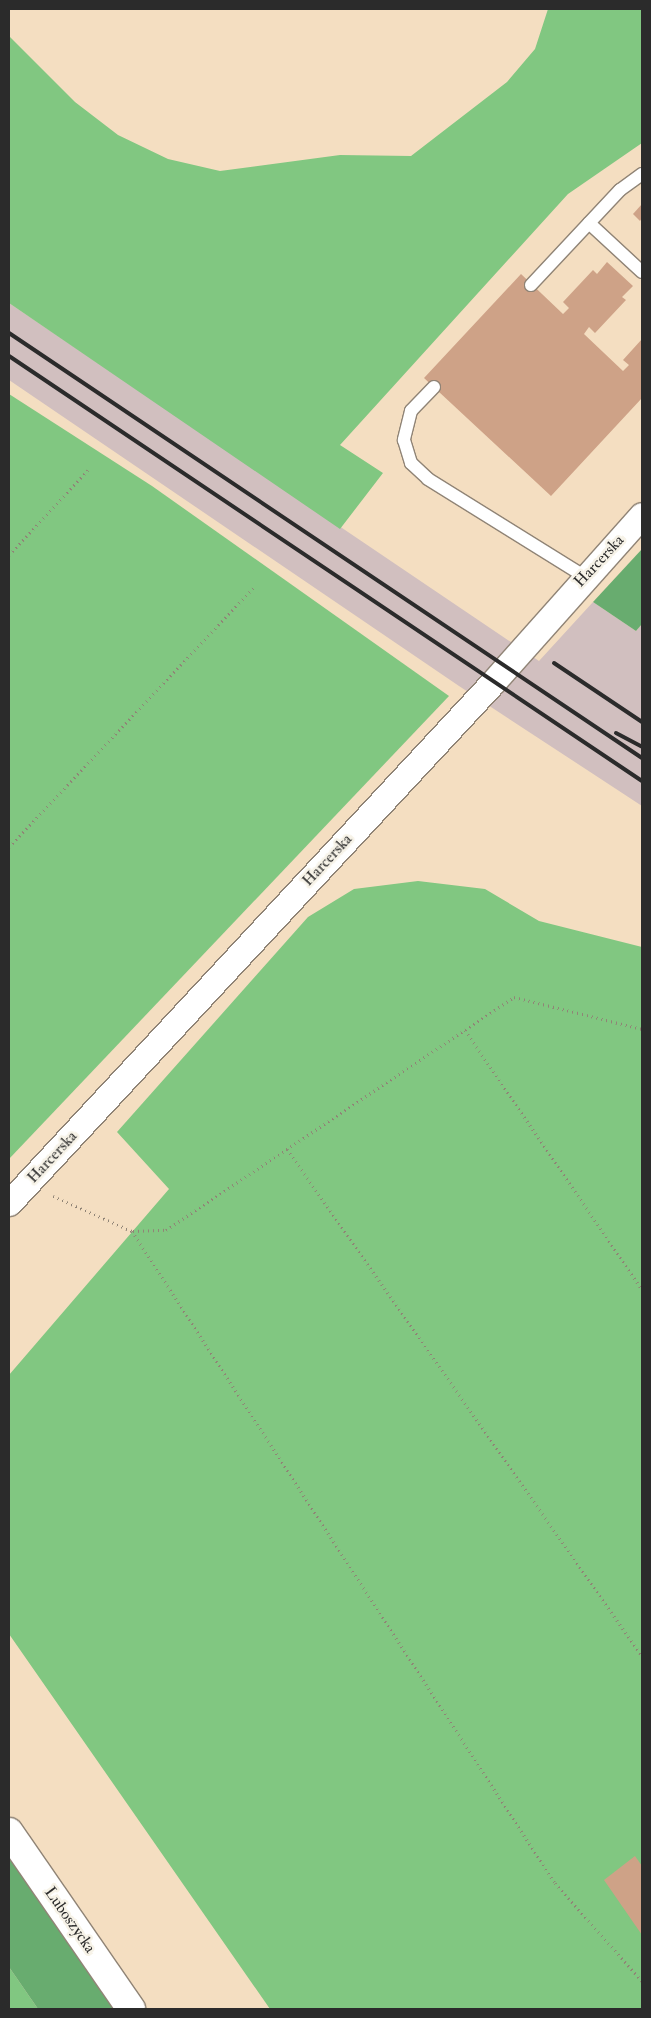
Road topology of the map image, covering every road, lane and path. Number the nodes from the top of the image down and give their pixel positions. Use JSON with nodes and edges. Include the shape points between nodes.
{"nodes":[{"id":1,"x":642,"y":174,"type":"edge"},
{"id":2,"x":590,"y":223,"type":"junction"},
{"id":3,"x":642,"y":272,"type":"edge"},
{"id":4,"x":531,"y":285,"type":"dead end"},
{"id":5,"x":434,"y":387,"type":"dead end"},
{"id":6,"x":88,"y":470,"type":"dead end"},
{"id":7,"x":642,"y":514,"type":"edge"},
{"id":8,"x":9,"y":555,"type":"edge"},
{"id":9,"x":584,"y":576,"type":"junction"},
{"id":10,"x":254,"y":587,"type":"dead end"},
{"id":11,"x":9,"y":847,"type":"edge"},
{"id":12,"x":642,"y":1029,"type":"edge"},
{"id":13,"x":465,"y":1030,"type":"junction"},
{"id":14,"x":287,"y":1149,"type":"junction"},
{"id":15,"x":26,"y":1184,"type":"junction"},
{"id":16,"x":9,"y":1203,"type":"edge"},
{"id":17,"x":132,"y":1231,"type":"junction"},
{"id":18,"x":642,"y":1290,"type":"edge"},
{"id":19,"x":642,"y":1656,"type":"edge"},
{"id":20,"x":9,"y":1832,"type":"edge"},
{"id":21,"x":642,"y":1981,"type":"edge"},
{"id":22,"x":131,"y":2009,"type":"edge"}],
"edges":[{"from":1,"to":2,"type":"lane","via":[[620,190]]},
{"from":2,"to":3,"type":"lane"},
{"from":2,"to":4,"type":"lane"},
{"from":5,"to":9,"type":"lane","via":[[411,411],[404,440],[411,464],[428,479]]},
{"from":6,"to":8,"type":"path"},
{"from":7,"to":9,"type":"street","name":"Harcerska"},
{"from":9,"to":15,"type":"street","name":"Harcerska","via":[[494,681]]},
{"from":10,"to":11,"type":"path"},
{"from":12,"to":13,"type":"path","via":[[514,997]]},
{"from":13,"to":14,"type":"path"},
{"from":13,"to":18,"type":"path"},
{"from":14,"to":17,"type":"path","via":[[166,1230]]},
{"from":14,"to":19,"type":"path"},
{"from":15,"to":16,"type":"street","name":"Harcerska"},
{"from":15,"to":17,"type":"path"},
{"from":17,"to":21,"type":"path","via":[[555,1883]]},
{"from":20,"to":22,"type":"street","name":"Luboszycka"}]}
